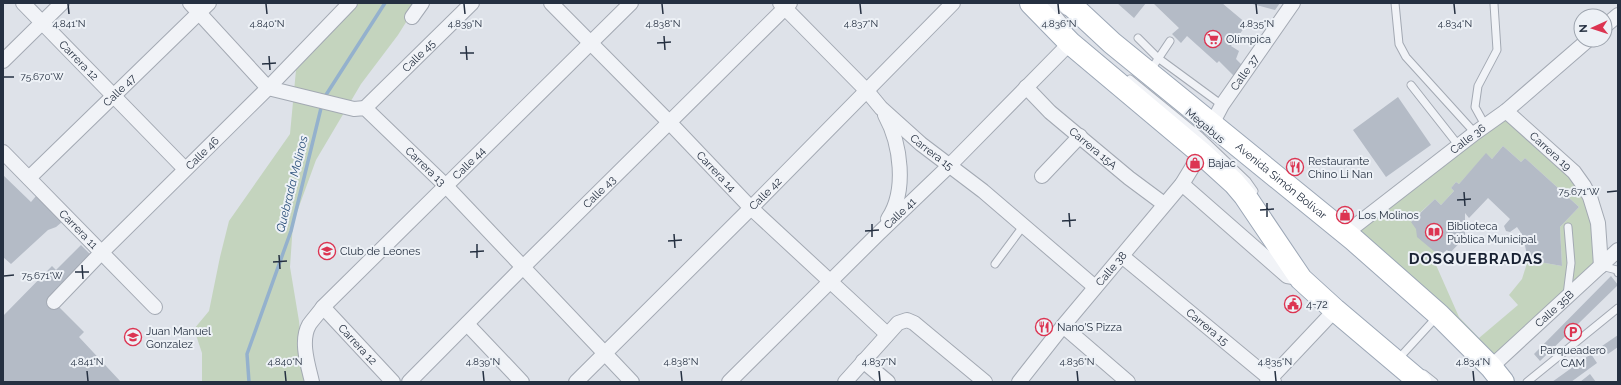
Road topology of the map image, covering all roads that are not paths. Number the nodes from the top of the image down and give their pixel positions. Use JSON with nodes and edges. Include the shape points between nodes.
{"nodes":[{"id":1,"x":23,"y":3,"type":"edge"},
{"id":2,"x":62,"y":3,"type":"edge"},
{"id":3,"x":350,"y":3,"type":"edge"},
{"id":4,"x":422,"y":3,"type":"edge"},
{"id":5,"x":472,"y":3,"type":"edge"},
{"id":6,"x":551,"y":3,"type":"edge"},
{"id":7,"x":631,"y":3,"type":"edge"},
{"id":8,"x":952,"y":3,"type":"edge"},
{"id":9,"x":1031,"y":3,"type":"edge"},
{"id":10,"x":1048,"y":3,"type":"edge"},
{"id":11,"x":1056,"y":3,"type":"edge"},
{"id":12,"x":1293,"y":3,"type":"edge"},
{"id":13,"x":1395,"y":3,"type":"edge"},
{"id":14,"x":1494,"y":4,"type":"edge"},
{"id":15,"x":785,"y":5,"type":"edge"},
{"id":16,"x":200,"y":6,"type":"edge"},
{"id":17,"x":1071,"y":10,"type":"edge"},
{"id":18,"x":412,"y":18,"type":"dead end"},
{"id":19,"x":42,"y":22,"type":"junction"},
{"id":20,"x":1073,"y":31,"type":"junction"},
{"id":21,"x":1138,"y":38,"type":"dead end"},
{"id":22,"x":1170,"y":42,"type":"dead end"},
{"id":23,"x":590,"y":43,"type":"junction"},
{"id":24,"x":1579,"y":48,"type":"edge"},
{"id":25,"x":3,"y":61,"type":"edge"},
{"id":26,"x":1153,"y":66,"type":"junction"},
{"id":27,"x":1126,"y":76,"type":"dead end"},
{"id":28,"x":1411,"y":86,"type":"dead end"},
{"id":29,"x":1026,"y":87,"type":"junction"},
{"id":30,"x":268,"y":88,"type":"junction"},
{"id":31,"x":867,"y":91,"type":"junction"},
{"id":32,"x":114,"y":95,"type":"junction"},
{"id":33,"x":1222,"y":105,"type":"junction"},
{"id":34,"x":365,"y":108,"type":"junction"},
{"id":35,"x":881,"y":108,"type":"junction"},
{"id":36,"x":1506,"y":111,"type":"junction"},
{"id":37,"x":670,"y":123,"type":"junction"},
{"id":38,"x":1212,"y":124,"type":"junction"},
{"id":39,"x":1480,"y":129,"type":"junction"},
{"id":40,"x":1080,"y":136,"type":"junction"},
{"id":41,"x":1459,"y":146,"type":"junction"},
{"id":42,"x":3,"y":152,"type":"edge"},
{"id":43,"x":1201,"y":153,"type":"junction"},
{"id":44,"x":949,"y":166,"type":"junction"},
{"id":45,"x":185,"y":169,"type":"junction"},
{"id":46,"x":1042,"y":176,"type":"dead end"},
{"id":47,"x":29,"y":178,"type":"junction"},
{"id":48,"x":1182,"y":184,"type":"junction"},
{"id":49,"x":446,"y":186,"type":"junction"},
{"id":50,"x":1260,"y":201,"type":"dead end"},
{"id":51,"x":1164,"y":204,"type":"junction"},
{"id":52,"x":751,"y":208,"type":"junction"},
{"id":53,"x":1024,"y":224,"type":"junction"},
{"id":54,"x":1568,"y":227,"type":"dead end"},
{"id":55,"x":878,"y":234,"type":"junction"},
{"id":56,"x":1345,"y":238,"type":"junction"},
{"id":57,"x":1618,"y":250,"type":"edge"},
{"id":58,"x":101,"y":253,"type":"junction"},
{"id":59,"x":1293,"y":253,"type":"dead end"},
{"id":60,"x":1122,"y":256,"type":"junction"},
{"id":61,"x":995,"y":264,"type":"dead end"},
{"id":62,"x":1601,"y":266,"type":"junction"},
{"id":63,"x":523,"y":267,"type":"junction"},
{"id":64,"x":1618,"y":273,"type":"edge"},
{"id":65,"x":1301,"y":279,"type":"junction"},
{"id":66,"x":830,"y":281,"type":"junction"},
{"id":67,"x":1096,"y":287,"type":"junction"},
{"id":68,"x":1567,"y":297,"type":"junction"},
{"id":69,"x":54,"y":302,"type":"dead end"},
{"id":70,"x":155,"y":307,"type":"dead end"},
{"id":71,"x":323,"y":307,"type":"junction"},
{"id":72,"x":1618,"y":308,"type":"edge"},
{"id":73,"x":1334,"y":310,"type":"junction"},
{"id":74,"x":1427,"y":316,"type":"dead end"},
{"id":75,"x":467,"y":324,"type":"junction"},
{"id":76,"x":1062,"y":326,"type":"junction"},
{"id":77,"x":887,"y":334,"type":"junction"},
{"id":78,"x":1383,"y":340,"type":"dead end"},
{"id":79,"x":1395,"y":351,"type":"dead end"},
{"id":80,"x":605,"y":353,"type":"junction"},
{"id":81,"x":863,"y":361,"type":"junction"},
{"id":82,"x":1419,"y":375,"type":"edge"},
{"id":83,"x":1497,"y":375,"type":"edge"},
{"id":84,"x":1270,"y":381,"type":"edge"},
{"id":85,"x":312,"y":382,"type":"edge"},
{"id":86,"x":393,"y":382,"type":"edge"},
{"id":87,"x":409,"y":382,"type":"edge"},
{"id":88,"x":522,"y":382,"type":"edge"},
{"id":89,"x":576,"y":382,"type":"edge"},
{"id":90,"x":632,"y":382,"type":"edge"},
{"id":91,"x":729,"y":382,"type":"edge"},
{"id":92,"x":845,"y":382,"type":"edge"},
{"id":93,"x":888,"y":382,"type":"edge"},
{"id":94,"x":985,"y":382,"type":"edge"},
{"id":95,"x":1019,"y":382,"type":"edge"},
{"id":96,"x":1128,"y":382,"type":"edge"},
{"id":97,"x":1434,"y":382,"type":"edge"},
{"id":98,"x":1527,"y":382,"type":"edge"}],
"edges":[{"from":1,"to":19,"type":"street","name":"Carrera 12"},
{"from":2,"to":19,"type":"street"},
{"from":3,"to":30,"type":"street","name":"Calle 46"},
{"from":4,"to":18,"type":"street"},
{"from":5,"to":34,"type":"street","name":"Calle 45"},
{"from":6,"to":23,"type":"street","name":"Carrera 14"},
{"from":7,"to":23,"type":"street","name":"Calle 44"},
{"from":8,"to":31,"type":"street","name":"Calle 42"},
{"from":9,"to":20,"type":"main road"},
{"from":10,"to":20,"type":"lane","name":"Megabus"},
{"from":11,"to":17,"type":"lane"},
{"from":12,"to":33,"type":"street","name":"Calle 37"},
{"from":13,"to":39,"type":"lane","via":[[1399,44],[1406,57]]},
{"from":14,"to":39,"type":"lane","via":[[1496,50],[1478,86],[1475,107]]},
{"from":15,"to":31,"type":"street","name":"Carrera 15"},
{"from":15,"to":37,"type":"street","name":"Calle 43"},
{"from":16,"to":30,"type":"street"},
{"from":16,"to":32,"type":"street","name":"Calle 47"},
{"from":17,"to":26,"type":"main road","name":"Avenida Simón Bolívar","via":[[1112,43]]},
{"from":19,"to":25,"type":"street"},
{"from":19,"to":32,"type":"street","name":"Carrera 12"},
{"from":20,"to":29,"type":"street","name":"Calle 41"},
{"from":20,"to":43,"type":"main road"},
{"from":20,"to":56,"type":"lane","name":"Megabus"},
{"from":21,"to":26,"type":"lane"},
{"from":22,"to":26,"type":"lane"},
{"from":23,"to":37,"type":"street","name":"Carrera 14"},
{"from":23,"to":49,"type":"street","name":"Calle 44"},
{"from":24,"to":36,"type":"street","name":"Calle 36"},
{"from":26,"to":33,"type":"lane"},
{"from":26,"to":38,"type":"main road","name":"Avenida Simón Bolívar"},
{"from":27,"to":50,"type":"lane","name":"Megabus","via":[[1200,136],[1247,181]]},
{"from":28,"to":41,"type":"lane"},
{"from":29,"to":40,"type":"street","name":"Carrera 15A","via":[[1050,112]]},
{"from":29,"to":44,"type":"street","name":"Calle 41"},
{"from":30,"to":34,"type":"street","via":[[354,109]]},
{"from":30,"to":45,"type":"street","name":"Calle 46"},
{"from":31,"to":35,"type":"street","name":"Carrera 15"},
{"from":31,"to":52,"type":"street","name":"Calle 42"},
{"from":32,"to":45,"type":"street","name":"Carrera 12"},
{"from":32,"to":47,"type":"street","name":"Calle 47"},
{"from":33,"to":38,"type":"street","name":"Calle 37"},
{"from":34,"to":49,"type":"street","name":"Carrera 13"},
{"from":35,"to":44,"type":"street","name":"Carrera 15"},
{"from":35,"to":55,"type":"street","via":[[894,133],[900,170],[894,211]]},
{"from":36,"to":39,"type":"street","name":"Calle 36"},
{"from":36,"to":62,"type":"street","name":"Carrera 19","via":[[1574,172],[1584,186],[1598,223]]},
{"from":37,"to":52,"type":"street","name":"Carrera 14"},
{"from":37,"to":63,"type":"street","name":"Calle 43"},
{"from":38,"to":56,"type":"main road","name":"Avenida Simón Bolívar"},
{"from":39,"to":41,"type":"street","name":"Calle 36"},
{"from":40,"to":46,"type":"street"},
{"from":40,"to":51,"type":"street","name":"Carrera 15A"},
{"from":41,"to":56,"type":"street","name":"Calle 36"},
{"from":42,"to":47,"type":"street","name":"Carrera 11"},
{"from":43,"to":48,"type":"street","name":"Calle 38"},
{"from":43,"to":65,"type":"main road","via":[[1245,196]]},
{"from":44,"to":53,"type":"street","name":"Carrera 15"},
{"from":44,"to":55,"type":"street","name":"Calle 41"},
{"from":45,"to":58,"type":"street","name":"Calle 46"},
{"from":47,"to":58,"type":"street","name":"Carrera 11"},
{"from":48,"to":51,"type":"street","name":"Calle 38"},
{"from":48,"to":65,"type":"street","via":[[1287,276]]},
{"from":49,"to":63,"type":"street","name":"Carrera 13"},
{"from":49,"to":71,"type":"street","name":"Calle 44"},
{"from":51,"to":60,"type":"street","name":"Calle 38"},
{"from":52,"to":66,"type":"street","name":"Carrera 14"},
{"from":52,"to":80,"type":"street","name":"Calle 42"},
{"from":53,"to":61,"type":"lane"},
{"from":53,"to":67,"type":"street","name":"Carrera 15"},
{"from":54,"to":68,"type":"lane","via":[[1571,263]]},
{"from":55,"to":66,"type":"street","name":"Calle 41"},
{"from":56,"to":83,"type":"main road","name":"Avenida Simón Bolívar","via":[[1439,315]]},
{"from":57,"to":62,"type":"street","name":"Calle 35B"},
{"from":58,"to":69,"type":"street","name":"Calle 46"},
{"from":58,"to":70,"type":"street","name":"Carrera 11"},
{"from":59,"to":78,"type":"lane","via":[[1306,273]]},
{"from":60,"to":67,"type":"street","name":"Calle 38"},
{"from":60,"to":84,"type":"street","name":"Carrera 15"},
{"from":62,"to":64,"type":"lane","via":[[1617,270]]},
{"from":62,"to":68,"type":"street","name":"Calle 35B"},
{"from":63,"to":75,"type":"street","name":"Calle 43"},
{"from":63,"to":80,"type":"street","name":"Carrera 13"},
{"from":65,"to":73,"type":"main road"},
{"from":66,"to":77,"type":"street","name":"Carrera 14"},
{"from":66,"to":91,"type":"street","name":"Calle 41"},
{"from":67,"to":76,"type":"street","name":"Calle 38"},
{"from":68,"to":83,"type":"street","name":"Calle 35B"},
{"from":71,"to":85,"type":"street","name":"Calle 44","via":[[306,334],[306,354]]},
{"from":71,"to":86,"type":"street","name":"Carrera 12"},
{"from":72,"to":98,"type":"lane"},
{"from":73,"to":82,"type":"main road"},
{"from":73,"to":84,"type":"street"},
{"from":74,"to":79,"type":"lane","via":[[1436,323],[1404,358]]},
{"from":75,"to":87,"type":"street","name":"Calle 43"},
{"from":75,"to":88,"type":"street"},
{"from":76,"to":95,"type":"street","name":"Calle 38"},
{"from":76,"to":96,"type":"street"},
{"from":77,"to":81,"type":"street"},
{"from":77,"to":94,"type":"street","via":[[898,323],[907,320],[914,323]]},
{"from":80,"to":89,"type":"street","name":"Calle 42"},
{"from":80,"to":90,"type":"street","name":"Carrera 13"},
{"from":81,"to":92,"type":"street"},
{"from":81,"to":93,"type":"street"},
{"from":82,"to":97,"type":"lane"}]}
